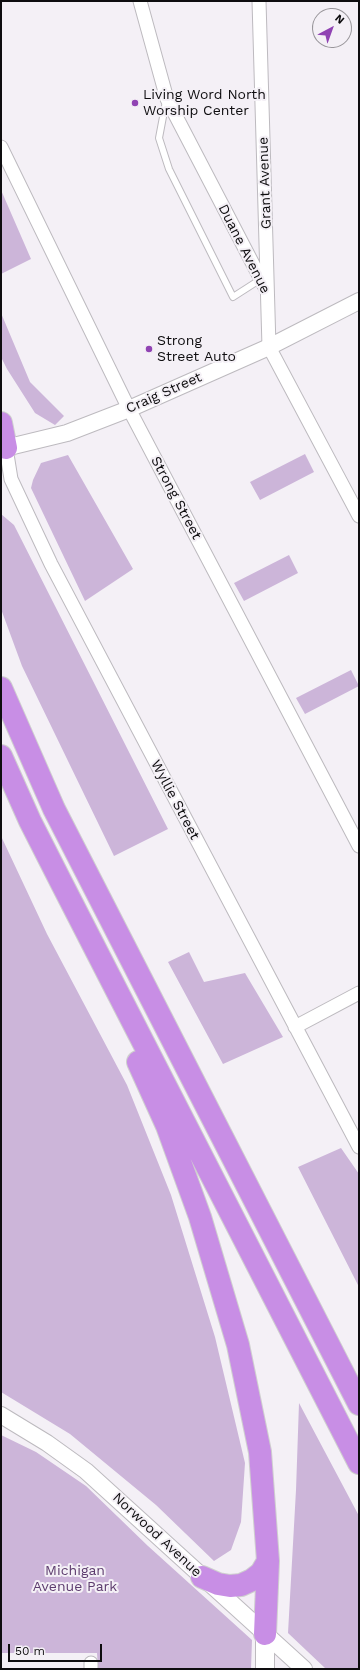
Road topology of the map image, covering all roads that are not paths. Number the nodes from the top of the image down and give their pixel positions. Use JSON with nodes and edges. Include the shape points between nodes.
{"nodes":[{"id":1,"x":140,"y":1,"type":"edge"},
{"id":2,"x":260,"y":1,"type":"edge"},
{"id":3,"x":167,"y":99,"type":"junction"},
{"id":4,"x":1,"y":147,"type":"edge"},
{"id":5,"x":261,"y":279,"type":"junction"},
{"id":6,"x":269,"y":294,"type":"junction"},
{"id":7,"x":359,"y":301,"type":"edge"},
{"id":8,"x":269,"y":347,"type":"junction"},
{"id":9,"x":129,"y":410,"type":"junction"},
{"id":10,"x":1,"y":422,"type":"edge"},
{"id":11,"x":4,"y":448,"type":"edge"},
{"id":12,"x":359,"y":516,"type":"edge"},
{"id":13,"x":1,"y":688,"type":"edge"},
{"id":14,"x":1,"y":756,"type":"edge"},
{"id":15,"x":359,"y":846,"type":"edge"},
{"id":16,"x":92,"y":944,"type":"junction"},
{"id":17,"x":359,"y":993,"type":"edge"},
{"id":18,"x":295,"y":1027,"type":"junction"},
{"id":19,"x":218,"y":1129,"type":"junction"},
{"id":20,"x":359,"y":1146,"type":"edge"},
{"id":21,"x":359,"y":1370,"type":"edge"},
{"id":22,"x":359,"y":1404,"type":"edge"},
{"id":23,"x":1,"y":1415,"type":"edge"},
{"id":24,"x":359,"y":1463,"type":"edge"},
{"id":25,"x":268,"y":1561,"type":"junction"},
{"id":26,"x":202,"y":1577,"type":"junction"},
{"id":27,"x":266,"y":1634,"type":"junction"},
{"id":28,"x":265,"y":1669,"type":"edge"},
{"id":29,"x":304,"y":1669,"type":"edge"}],
"edges":[{"from":1,"to":3,"type":"street","name":"Duane Avenue"},
{"from":2,"to":6,"type":"street","name":"Grant Avenue"},
{"from":3,"to":5,"type":"street","name":"Duane Avenue"},
{"from":3,"to":5,"type":"lane","via":[[159,138],[169,169],[233,297]]},
{"from":4,"to":9,"type":"street","name":"Strong Street"},
{"from":5,"to":6,"type":"street","name":"Duane Avenue"},
{"from":6,"to":8,"type":"street","name":"Duane Avenue"},
{"from":7,"to":8,"type":"street","name":"Craig Street"},
{"from":8,"to":9,"type":"street","name":"Craig Street"},
{"from":8,"to":12,"type":"street","name":"Duane Avenue"},
{"from":9,"to":11,"type":"street","name":"Craig Street","via":[[67,433]]},
{"from":9,"to":15,"type":"street","name":"Strong Street"},
{"from":10,"to":11,"type":"highway"},
{"from":11,"to":18,"type":"street","name":"Wyllie Street","via":[[11,478],[51,564]]},
{"from":13,"to":19,"type":"highway","via":[[54,809]]},
{"from":14,"to":16,"type":"highway","via":[[30,821]]},
{"from":16,"to":24,"type":"highway"},
{"from":16,"to":25,"type":"highway","via":[[130,1043],[167,1126],[200,1217],[238,1345],[260,1452]]},
{"from":17,"to":18,"type":"street"},
{"from":18,"to":20,"type":"street","name":"Wyllie Street"},
{"from":19,"to":21,"type":"highway"},
{"from":19,"to":22,"type":"highway"},
{"from":23,"to":26,"type":"street","name":"Norwood Avenue","via":[[86,1471]]},
{"from":25,"to":26,"type":"highway","via":[[261,1573],[241,1585],[218,1584]]},
{"from":25,"to":27,"type":"highway"},
{"from":26,"to":27,"type":"street","name":"Norwood Avenue"},
{"from":27,"to":28,"type":"main road"},
{"from":27,"to":29,"type":"street","name":"Norwood Avenue"}]}
